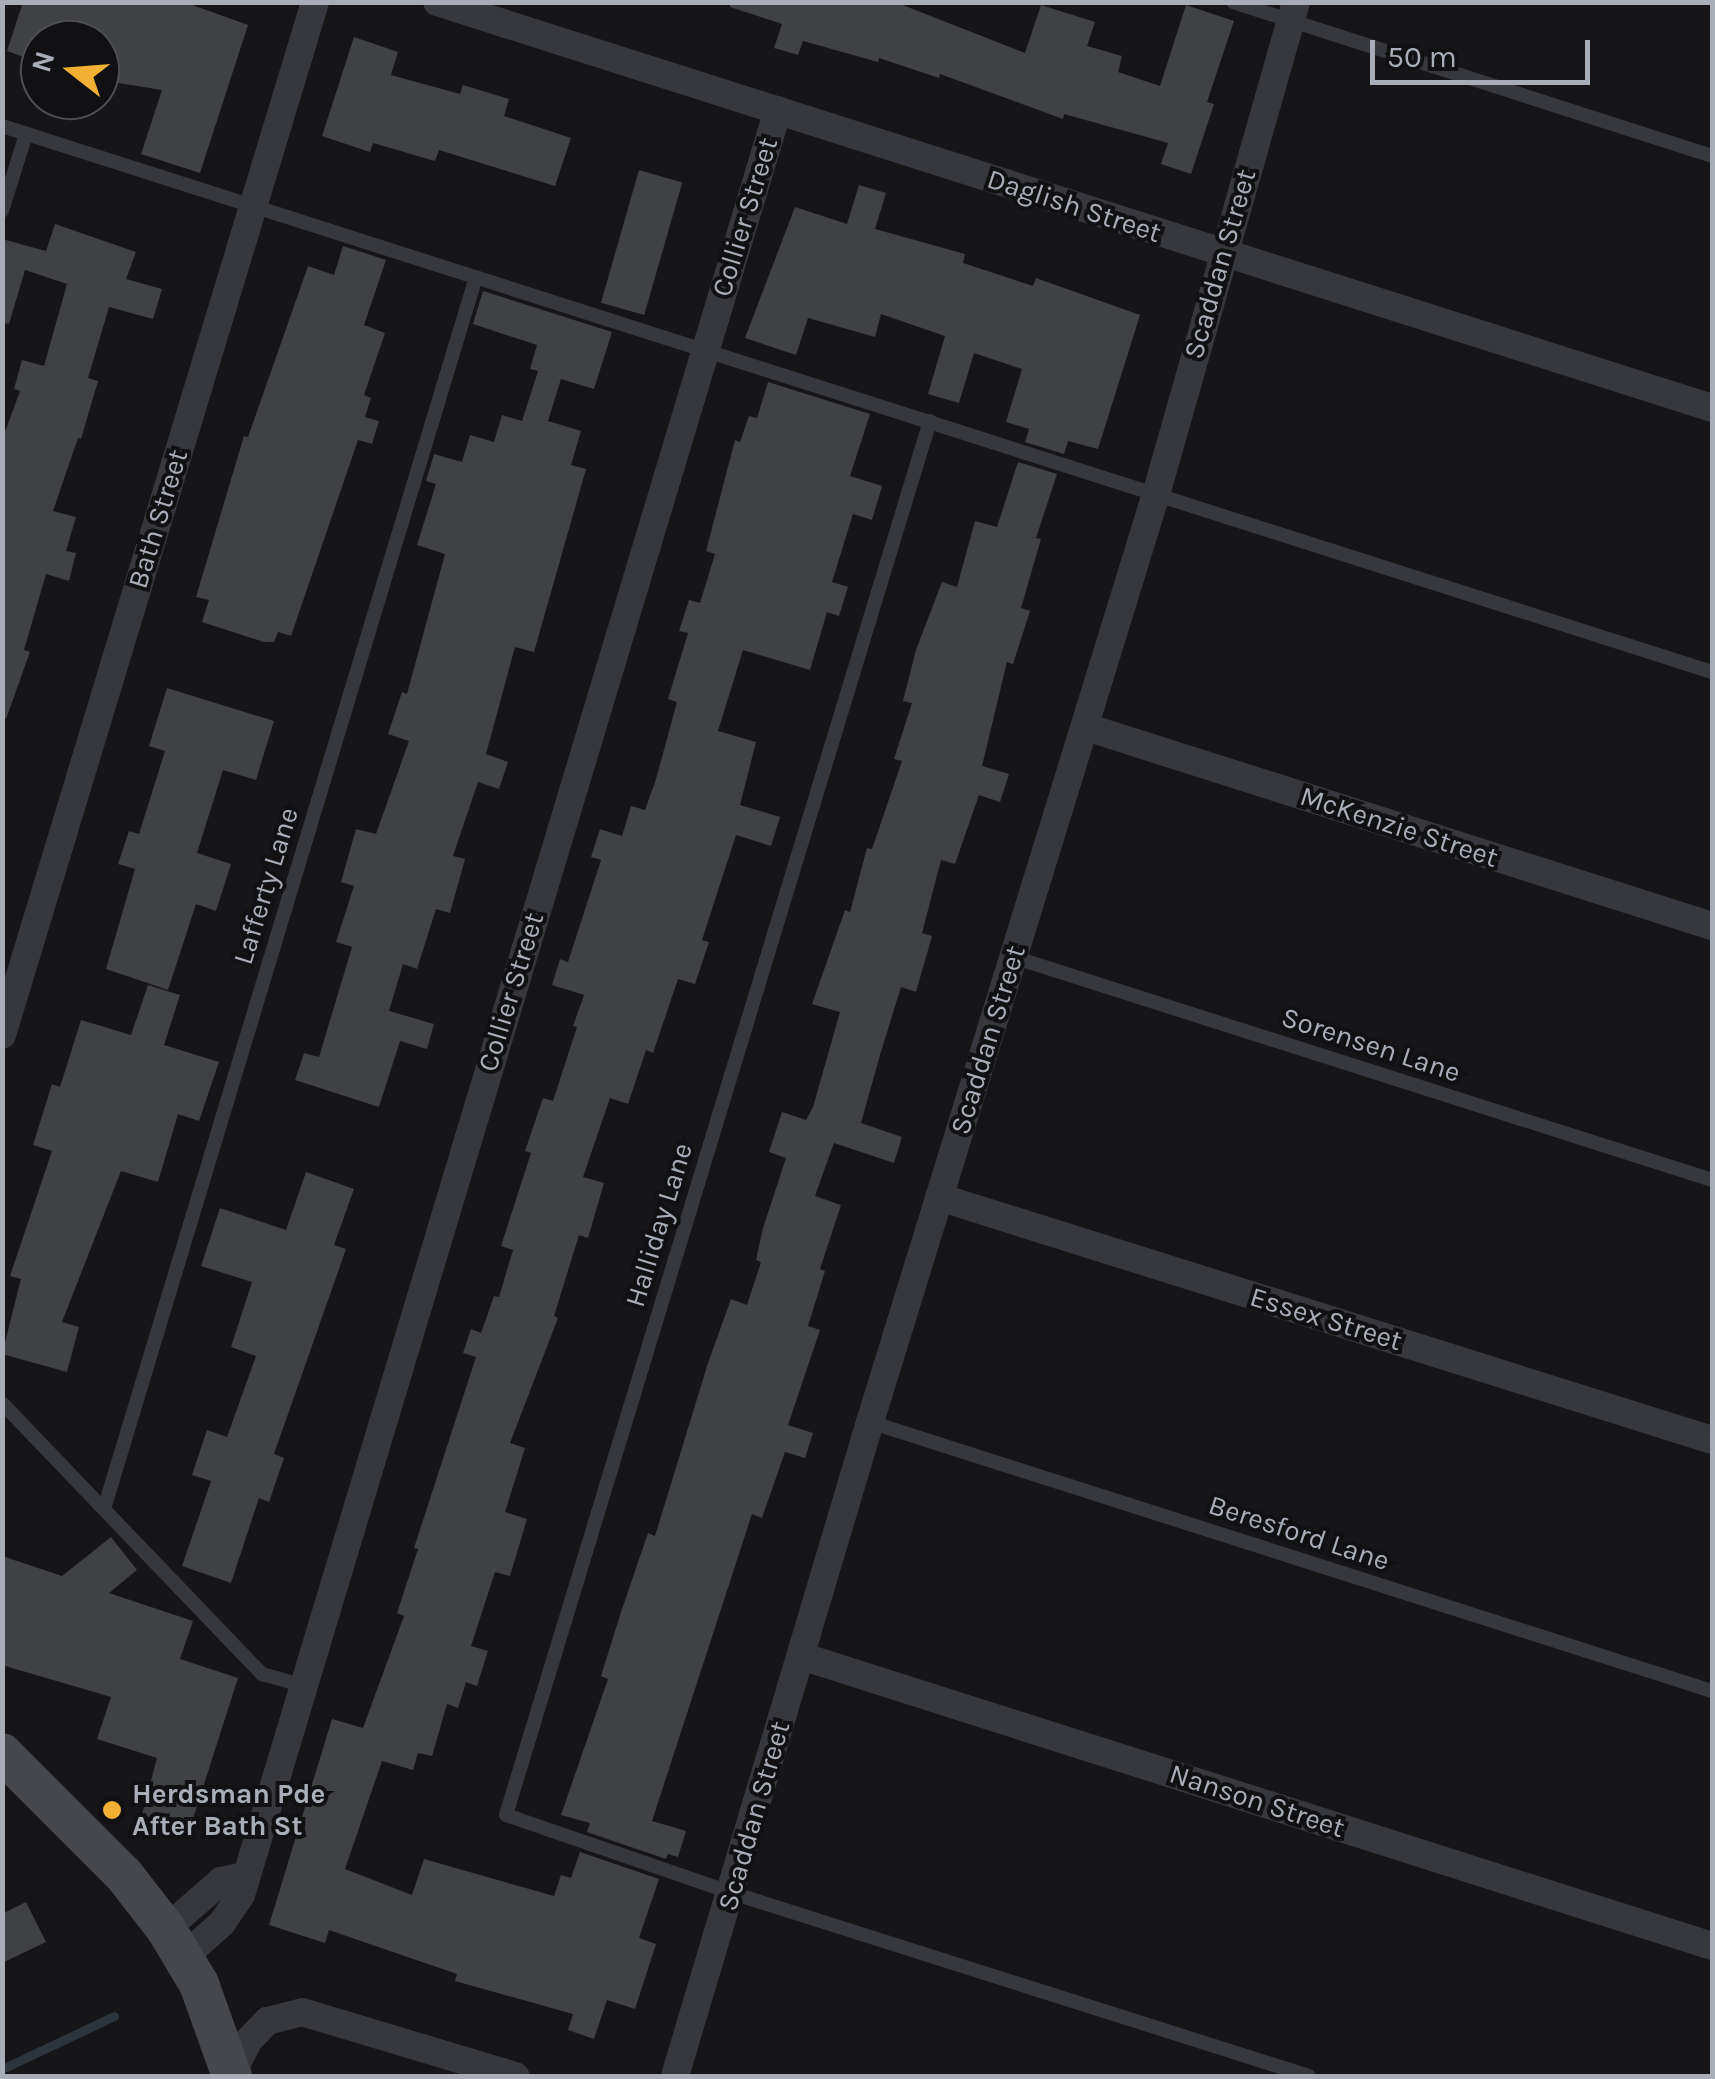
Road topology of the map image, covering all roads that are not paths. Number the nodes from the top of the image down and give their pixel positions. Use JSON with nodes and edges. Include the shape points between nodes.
{"nodes":[{"id":1,"x":315,"y":2,"type":"edge"},
{"id":2,"x":437,"y":2,"type":"edge"},
{"id":3,"x":1233,"y":2,"type":"edge"},
{"id":4,"x":1294,"y":12,"type":"edge"},
{"id":5,"x":778,"y":110,"type":"junction"},
{"id":6,"x":2,"y":126,"type":"edge"},
{"id":7,"x":26,"y":134,"type":"junction"},
{"id":8,"x":1712,"y":156,"type":"edge"},
{"id":9,"x":252,"y":206,"type":"junction"},
{"id":10,"x":2,"y":210,"type":"edge"},
{"id":11,"x":1221,"y":254,"type":"junction"},
{"id":12,"x":476,"y":277,"type":"junction"},
{"id":13,"x":704,"y":350,"type":"junction"},
{"id":14,"x":1712,"y":408,"type":"edge"},
{"id":15,"x":930,"y":421,"type":"junction"},
{"id":16,"x":1157,"y":491,"type":"junction"},
{"id":17,"x":1712,"y":672,"type":"edge"},
{"id":18,"x":1086,"y":727,"type":"junction"},
{"id":19,"x":1712,"y":926,"type":"edge"},
{"id":20,"x":1014,"y":957,"type":"junction"},
{"id":21,"x":2,"y":1036,"type":"edge"},
{"id":22,"x":1712,"y":1180,"type":"edge"},
{"id":23,"x":940,"y":1198,"type":"junction"},
{"id":24,"x":2,"y":1403,"type":"edge"},
{"id":25,"x":870,"y":1422,"type":"junction"},
{"id":26,"x":1712,"y":1440,"type":"edge"},
{"id":27,"x":104,"y":1508,"type":"junction"},
{"id":28,"x":801,"y":1656,"type":"junction"},
{"id":29,"x":302,"y":1684,"type":"junction"},
{"id":30,"x":1712,"y":1691,"type":"edge"},
{"id":31,"x":2,"y":1753,"type":"edge"},
{"id":32,"x":732,"y":1893,"type":"junction"},
{"id":33,"x":175,"y":1943,"type":"junction"},
{"id":34,"x":1712,"y":1946,"type":"edge"},
{"id":35,"x":479,"y":2071,"type":"edge"},
{"id":36,"x":232,"y":2075,"type":"edge"},
{"id":37,"x":516,"y":2076,"type":"edge"},
{"id":38,"x":675,"y":2076,"type":"edge"},
{"id":39,"x":1309,"y":2076,"type":"edge"}],
"edges":[{"from":1,"to":9,"type":"street","name":"Bath Street"},
{"from":2,"to":5,"type":"street","name":"Daglish Street"},
{"from":3,"to":4,"type":"lane"},
{"from":4,"to":8,"type":"lane"},
{"from":4,"to":11,"type":"street","name":"Scaddan Street"},
{"from":5,"to":11,"type":"street","name":"Daglish Street"},
{"from":5,"to":13,"type":"street","name":"Collier Street"},
{"from":6,"to":7,"type":"lane"},
{"from":7,"to":9,"type":"lane"},
{"from":7,"to":10,"type":"lane"},
{"from":9,"to":12,"type":"lane"},
{"from":9,"to":21,"type":"street","name":"Bath Street"},
{"from":11,"to":14,"type":"street","name":"Daglish Street"},
{"from":11,"to":16,"type":"street","name":"Scaddan Street"},
{"from":12,"to":13,"type":"lane"},
{"from":12,"to":27,"type":"lane","name":"Lafferty Lane"},
{"from":13,"to":15,"type":"lane"},
{"from":13,"to":29,"type":"street","name":"Collier Street"},
{"from":15,"to":16,"type":"lane"},
{"from":15,"to":32,"type":"lane","name":"Halliday Lane","via":[[506,1815]]},
{"from":16,"to":17,"type":"lane"},
{"from":16,"to":18,"type":"street","name":"Scaddan Street"},
{"from":18,"to":19,"type":"street","name":"McKenzie Street"},
{"from":18,"to":20,"type":"street","name":"Scaddan Street"},
{"from":20,"to":22,"type":"lane","name":"Sorensen Lane"},
{"from":20,"to":23,"type":"street","name":"Scaddan Street"},
{"from":23,"to":25,"type":"street","name":"Scaddan Street"},
{"from":23,"to":26,"type":"street","name":"Essex Street"},
{"from":24,"to":27,"type":"lane"},
{"from":25,"to":28,"type":"street","name":"Scaddan Street"},
{"from":25,"to":30,"type":"lane","name":"Beresford Lane"},
{"from":27,"to":29,"type":"lane","via":[[262,1674]]},
{"from":28,"to":32,"type":"street","name":"Scaddan Street"},
{"from":28,"to":34,"type":"street","name":"Nanson Street"},
{"from":29,"to":33,"type":"street","name":"Collier Street","via":[[241,1895],[222,1924]]},
{"from":31,"to":33,"type":"main road","via":[[124,1876]]},
{"from":32,"to":38,"type":"street","name":"Scaddan Street"},
{"from":32,"to":39,"type":"lane"},
{"from":33,"to":36,"type":"main road","via":[[218,2024]]},
{"from":35,"to":36,"type":"street","via":[[302,2012],[266,2020]]},
{"from":35,"to":37,"type":"street"}]}
